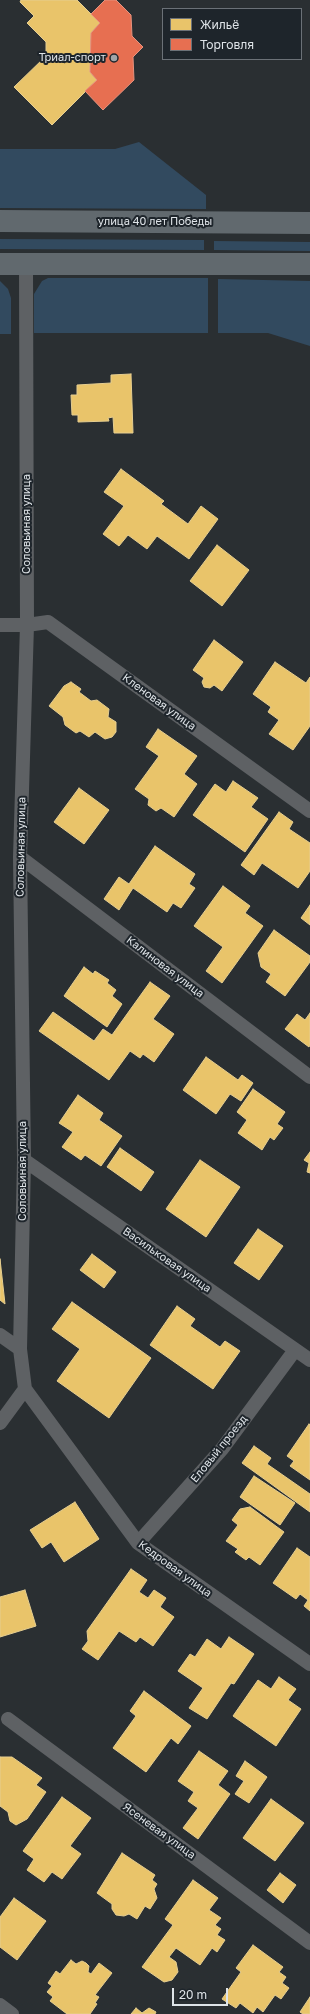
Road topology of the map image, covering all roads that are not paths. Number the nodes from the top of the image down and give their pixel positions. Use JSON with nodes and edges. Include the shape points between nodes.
{"nodes":[{"id":1,"x":0,"y":221,"type":"edge"},
{"id":2,"x":310,"y":223,"type":"edge"},
{"id":3,"x":0,"y":264,"type":"edge"},
{"id":4,"x":26,"y":264,"type":"junction"},
{"id":5,"x":310,"y":264,"type":"edge"},
{"id":6,"x":0,"y":625,"type":"edge"},
{"id":7,"x":27,"y":625,"type":"junction"},
{"id":8,"x":310,"y":811,"type":"edge"},
{"id":9,"x":20,"y":857,"type":"junction"},
{"id":10,"x":310,"y":1077,"type":"edge"},
{"id":11,"x":24,"y":1160,"type":"junction"},
{"id":12,"x":0,"y":1335,"type":"edge"},
{"id":13,"x":20,"y":1349,"type":"junction"},
{"id":14,"x":295,"y":1350,"type":"junction"},
{"id":15,"x":310,"y":1360,"type":"edge"},
{"id":16,"x":24,"y":1389,"type":"junction"},
{"id":17,"x":0,"y":1423,"type":"edge"},
{"id":18,"x":138,"y":1543,"type":"junction"},
{"id":19,"x":310,"y":1664,"type":"edge"},
{"id":20,"x":8,"y":1719,"type":"dead end"},
{"id":21,"x":310,"y":1943,"type":"edge"},
{"id":22,"x":0,"y":2005,"type":"edge"},
{"id":23,"x":12,"y":2014,"type":"edge"}],
"edges":[{"from":1,"to":2,"type":"main road","name":"улица 40 лет Победы"},
{"from":3,"to":4,"type":"main road"},
{"from":4,"to":5,"type":"main road"},
{"from":4,"to":7,"type":"street","name":"Соловьиная улица"},
{"from":6,"to":7,"type":"street","name":"Кленовая улица"},
{"from":7,"to":8,"type":"street","name":"Кленовая улица","via":[[48,622]]},
{"from":7,"to":9,"type":"street","name":"Соловьиная улица"},
{"from":9,"to":10,"type":"street","name":"Калиновая улица"},
{"from":9,"to":11,"type":"street","name":"Соловьиная улица"},
{"from":11,"to":13,"type":"street","name":"Соловьиная улица"},
{"from":11,"to":14,"type":"street","name":"Васильковая улица"},
{"from":12,"to":13,"type":"street"},
{"from":13,"to":16,"type":"street","name":"Соловьиная улица"},
{"from":14,"to":15,"type":"street","name":"Васильковая улица"},
{"from":14,"to":18,"type":"street","name":"Еловый проезд","via":[[222,1449]]},
{"from":16,"to":17,"type":"street"},
{"from":16,"to":18,"type":"street","name":"Кедровая улица"},
{"from":18,"to":19,"type":"street","name":"Кедровая улица"},
{"from":20,"to":21,"type":"street","name":"Ясеневая улица"},
{"from":22,"to":23,"type":"street"}]}
